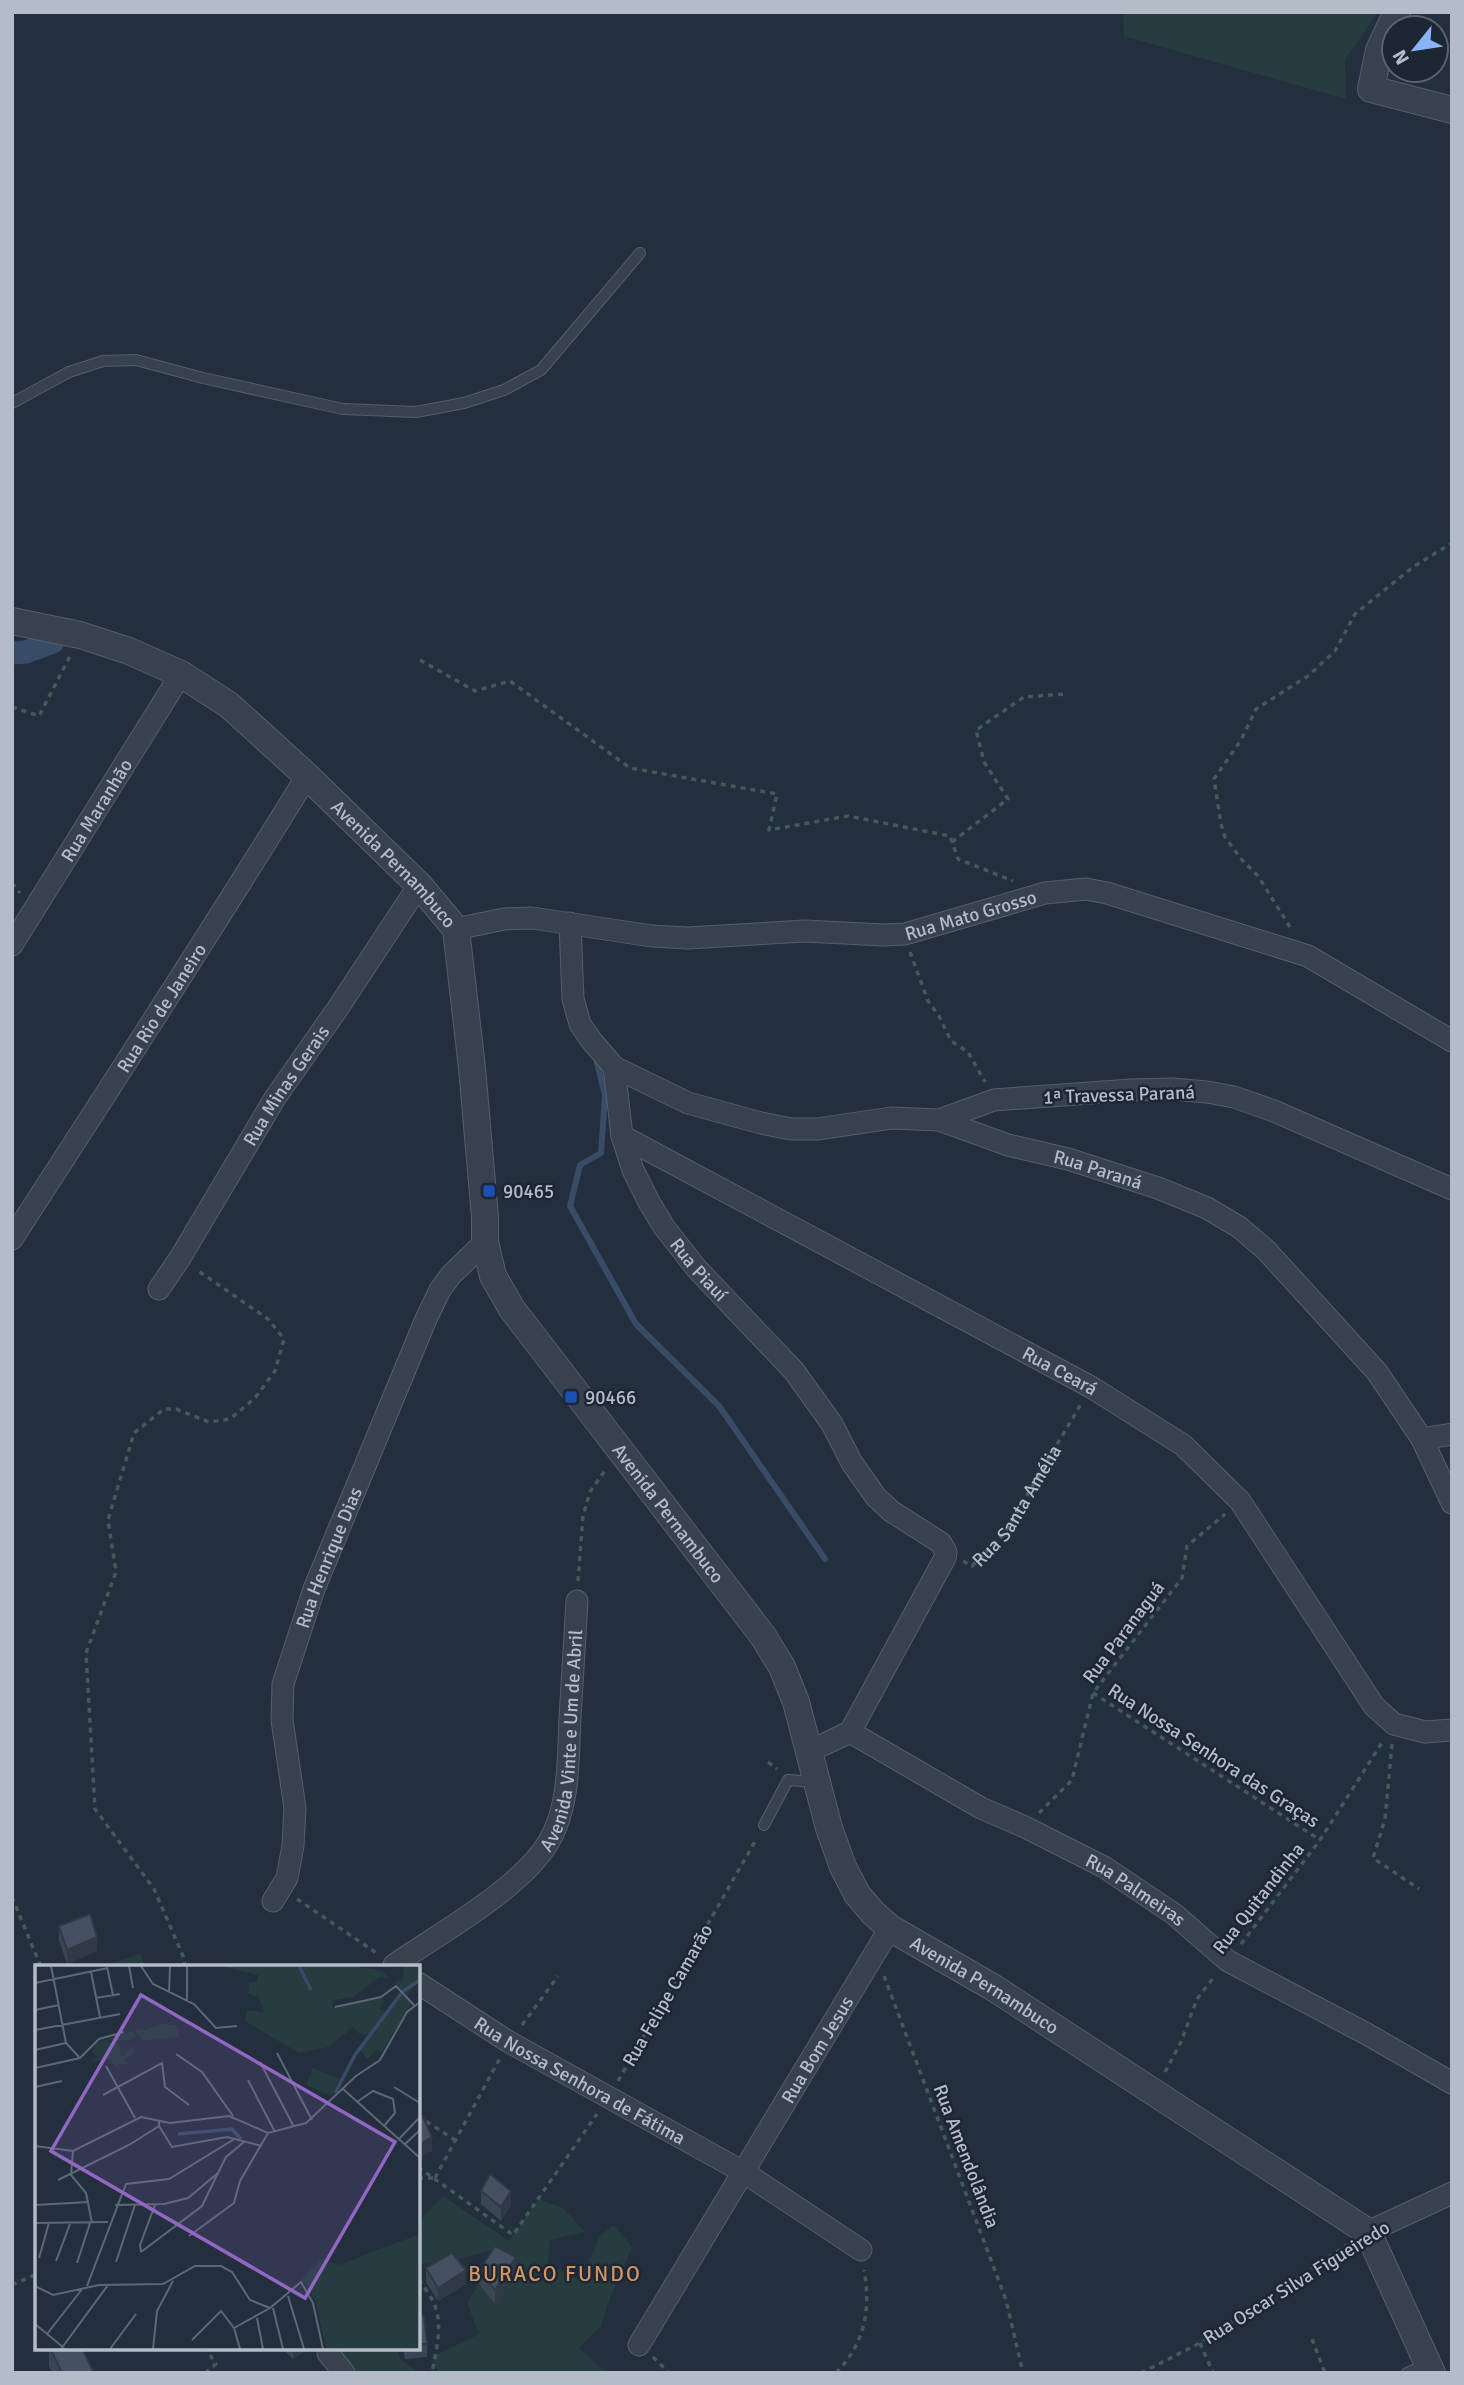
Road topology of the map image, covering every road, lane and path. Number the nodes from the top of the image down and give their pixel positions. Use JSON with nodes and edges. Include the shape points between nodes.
{"nodes":[{"id":1,"x":1397,"y":12,"type":"edge"},
{"id":2,"x":1452,"y":110,"type":"edge"},
{"id":3,"x":640,"y":253,"type":"dead end"},
{"id":4,"x":12,"y":403,"type":"edge"},
{"id":5,"x":1452,"y":544,"type":"edge"},
{"id":6,"x":12,"y":621,"type":"edge"},
{"id":7,"x":80,"y":635,"type":"junction"},
{"id":8,"x":420,"y":660,"type":"dead end"},
{"id":9,"x":181,"y":674,"type":"junction"},
{"id":10,"x":1065,"y":694,"type":"dead end"},
{"id":11,"x":12,"y":708,"type":"edge"},
{"id":12,"x":307,"y":776,"type":"junction"},
{"id":13,"x":952,"y":842,"type":"junction"},
{"id":14,"x":419,"y":885,"type":"junction"},
{"id":15,"x":1045,"y":893,"type":"junction"},
{"id":16,"x":570,"y":923,"type":"junction"},
{"id":17,"x":456,"y":929,"type":"junction"},
{"id":18,"x":905,"y":933,"type":"junction"},
{"id":19,"x":12,"y":945,"type":"edge"},
{"id":20,"x":1308,"y":956,"type":"junction"},
{"id":21,"x":1452,"y":1041,"type":"edge"},
{"id":22,"x":614,"y":1068,"type":"junction"},
{"id":23,"x":995,"y":1100,"type":"junction"},
{"id":24,"x":939,"y":1120,"type":"junction"},
{"id":25,"x":622,"y":1136,"type":"junction"},
{"id":26,"x":1452,"y":1189,"type":"edge"},
{"id":27,"x":12,"y":1239,"type":"edge"},
{"id":28,"x":485,"y":1242,"type":"junction"},
{"id":29,"x":180,"y":1258,"type":"junction"},
{"id":30,"x":159,"y":1289,"type":"dead end"},
{"id":31,"x":1091,"y":1387,"type":"junction"},
{"id":32,"x":1452,"y":1434,"type":"edge"},
{"id":33,"x":1422,"y":1439,"type":"junction"},
{"id":34,"x":619,"y":1450,"type":"junction"},
{"id":35,"x":1241,"y":1501,"type":"junction"},
{"id":36,"x":1452,"y":1503,"type":"edge"},
{"id":37,"x":946,"y":1552,"type":"junction"},
{"id":38,"x":577,"y":1601,"type":"joint"},
{"id":39,"x":1093,"y":1693,"type":"junction"},
{"id":40,"x":1394,"y":1724,"type":"junction"},
{"id":41,"x":1452,"y":1730,"type":"edge"},
{"id":42,"x":850,"y":1732,"type":"junction"},
{"id":43,"x":810,"y":1751,"type":"junction"},
{"id":44,"x":817,"y":1783,"type":"junction"},
{"id":45,"x":764,"y":1825,"type":"joint"},
{"id":46,"x":1025,"y":1827,"type":"junction"},
{"id":47,"x":1320,"y":1840,"type":"junction"},
{"id":48,"x":1419,"y":1889,"type":"dead end"},
{"id":49,"x":277,"y":1895,"type":"joint"},
{"id":50,"x":12,"y":1897,"type":"edge"},
{"id":51,"x":890,"y":1928,"type":"junction"},
{"id":52,"x":875,"y":1953,"type":"junction"},
{"id":53,"x":1228,"y":1961,"type":"junction"},
{"id":54,"x":40,"y":1965,"type":"edge"},
{"id":55,"x":185,"y":1965,"type":"edge"},
{"id":56,"x":394,"y":1965,"type":"edge"},
{"id":57,"x":397,"y":1965,"type":"edge"},
{"id":58,"x":420,"y":1984,"type":"edge"},
{"id":59,"x":1452,"y":2083,"type":"edge"},
{"id":60,"x":484,"y":2088,"type":"dead end"},
{"id":61,"x":1154,"y":2092,"type":"junction"},
{"id":62,"x":608,"y":2098,"type":"junction"},
{"id":63,"x":420,"y":2117,"type":"edge"},
{"id":64,"x":455,"y":2140,"type":"junction"},
{"id":65,"x":420,"y":2168,"type":"edge"},
{"id":66,"x":744,"y":2173,"type":"junction"},
{"id":67,"x":420,"y":2178,"type":"edge"},
{"id":68,"x":435,"y":2178,"type":"junction"},
{"id":69,"x":1452,"y":2193,"type":"edge"},
{"id":70,"x":1368,"y":2232,"type":"junction"},
{"id":71,"x":861,"y":2250,"type":"joint"},
{"id":72,"x":35,"y":2275,"type":"edge"},
{"id":73,"x":420,"y":2283,"type":"edge"},
{"id":74,"x":12,"y":2286,"type":"edge"},
{"id":75,"x":1312,"y":2340,"type":"dead end"},
{"id":76,"x":1200,"y":2343,"type":"junction"},
{"id":77,"x":639,"y":2345,"type":"dead end"},
{"id":78,"x":206,"y":2350,"type":"edge"},
{"id":79,"x":328,"y":2353,"type":"dead end"},
{"id":80,"x":1422,"y":2370,"type":"edge"},
{"id":81,"x":205,"y":2373,"type":"edge"},
{"id":82,"x":344,"y":2373,"type":"edge"},
{"id":83,"x":432,"y":2373,"type":"edge"},
{"id":84,"x":835,"y":2373,"type":"edge"},
{"id":85,"x":1024,"y":2373,"type":"edge"},
{"id":86,"x":1141,"y":2373,"type":"edge"},
{"id":87,"x":1213,"y":2373,"type":"edge"},
{"id":88,"x":1325,"y":2373,"type":"edge"}],
"edges":[{"from":1,"to":2,"type":"street","via":[[1379,50],[1370,89]]},
{"from":3,"to":4,"type":"lane","via":[[541,370],[504,390],[464,403],[416,412],[343,410],[136,360],[103,361],[69,372]]},
{"from":5,"to":20,"type":"path","via":[[1413,567],[1355,614],[1335,650],[1308,676],[1256,709],[1214,779],[1225,836],[1258,876]]},
{"from":6,"to":7,"type":"street","name":"Avenida Pernambuco"},
{"from":7,"to":9,"type":"street","name":"Avenida Pernambuco"},
{"from":7,"to":11,"type":"path","via":[[39,716]]},
{"from":8,"to":13,"type":"path","via":[[475,691],[510,681],[630,768],[777,794],[769,830],[848,816],[950,836]]},
{"from":9,"to":12,"type":"street","name":"Avenida Pernambuco","via":[[229,705]]},
{"from":9,"to":19,"type":"street","name":"Rua Maranhão"},
{"from":10,"to":13,"type":"path","via":[[1024,697],[976,730],[984,762],[1008,799]]},
{"from":12,"to":14,"type":"street","name":"Avenida Pernambuco"},
{"from":12,"to":27,"type":"street","name":"Rua Rio de Janeiro"},
{"from":13,"to":15,"type":"path","via":[[958,859]]},
{"from":14,"to":17,"type":"street","name":"Avenida Pernambuco"},
{"from":14,"to":29,"type":"street","name":"Rua Minas Gerais","via":[[275,1098]]},
{"from":15,"to":18,"type":"street","name":"Rua Mato Grosso"},
{"from":15,"to":20,"type":"street","name":"Rua Mato Grosso","via":[[1107,893]]},
{"from":16,"to":17,"type":"street","name":"Rua Mato Grosso","via":[[503,919]]},
{"from":16,"to":18,"type":"street","name":"Rua Mato Grosso","via":[[676,937],[805,931]]},
{"from":16,"to":22,"type":"street","via":[[573,999],[580,1024]]},
{"from":17,"to":28,"type":"street","name":"Avenida Pernambuco"},
{"from":18,"to":23,"type":"path","via":[[928,1001],[951,1041],[968,1052]]},
{"from":20,"to":21,"type":"street","name":"Rua Mato Grosso"},
{"from":22,"to":24,"type":"street","name":"Rua Paraná","via":[[688,1103],[791,1129],[891,1118]]},
{"from":22,"to":25,"type":"street","name":"Rua Piauí"},
{"from":23,"to":24,"type":"street","name":"1ª Travessa Paraná"},
{"from":23,"to":26,"type":"street","name":"1ª Travessa Paraná","via":[[1172,1089],[1234,1097]]},
{"from":24,"to":33,"type":"street","name":"Rua Paraná","via":[[1158,1188],[1208,1208],[1238,1227],[1274,1259],[1377,1372]]},
{"from":25,"to":31,"type":"street","name":"Rua Ceará"},
{"from":25,"to":37,"type":"street","name":"Rua Piauí","via":[[649,1202],[696,1269],[794,1371],[876,1497],[941,1543]]},
{"from":28,"to":34,"type":"street","name":"Avenida Pernambuco","via":[[493,1276],[512,1309]]},
{"from":28,"to":49,"type":"street","name":"Rua Henrique Dias","via":[[446,1282],[426,1319],[295,1644],[283,1684],[282,1720],[295,1808],[293,1846],[287,1878]]},
{"from":29,"to":30,"type":"street","name":"Rua Minas Gerais"},
{"from":29,"to":55,"type":"path","via":[[268,1319],[284,1339],[275,1371],[255,1398],[230,1419],[209,1422],[164,1409],[134,1433],[108,1520],[116,1572],[86,1653],[95,1809],[154,1889]]},
{"from":31,"to":35,"type":"street","name":"Rua Ceará","via":[[1184,1445]]},
{"from":31,"to":37,"type":"path","name":"Rua Santa Amélia","via":[[1004,1534],[972,1566]]},
{"from":32,"to":33,"type":"street"},
{"from":33,"to":36,"type":"street","name":"Rua Paraná"},
{"from":34,"to":38,"type":"path","name":"Avenida Vinte e Um de Abril","via":[[590,1492],[583,1516]]},
{"from":34,"to":43,"type":"street","name":"Avenida Pernambuco","via":[[763,1636],[782,1667]]},
{"from":35,"to":39,"type":"path","name":"Rua Paranaguá","via":[[1188,1546],[1182,1578]]},
{"from":35,"to":40,"type":"street","name":"Rua Ceará","via":[[1349,1671],[1374,1706]]},
{"from":37,"to":42,"type":"street","name":"Rua Santa Amélia"},
{"from":38,"to":57,"type":"street","name":"Avenida Vinte e Um de Abril","via":[[566,1784],[548,1842],[502,1891]]},
{"from":39,"to":46,"type":"path","name":"Rua Paranaguá","via":[[1072,1780]]},
{"from":39,"to":47,"type":"path","name":"Rua Nossa Senhora das Graças"},
{"from":40,"to":41,"type":"street","via":[[1425,1732]]},
{"from":40,"to":47,"type":"path","name":"Rua Quitandinha"},
{"from":40,"to":48,"type":"path","via":[[1385,1819],[1373,1858]]},
{"from":42,"to":43,"type":"street"},
{"from":42,"to":46,"type":"street","name":"Rua Palmeiras","via":[[981,1808]]},
{"from":43,"to":44,"type":"street","name":"Avenida Pernambuco"},
{"from":44,"to":45,"type":"lane","via":[[788,1780]]},
{"from":44,"to":51,"type":"street","name":"Avenida Pernambuco","via":[[843,1867],[857,1894]]},
{"from":45,"to":62,"type":"path","name":"Rua Felipe Camarão"},
{"from":46,"to":53,"type":"street","name":"Rua Palmeiras","via":[[1141,1891]]},
{"from":47,"to":53,"type":"path","name":"Rua Quitandinha"},
{"from":49,"to":56,"type":"path"},
{"from":50,"to":54,"type":"path"},
{"from":51,"to":52,"type":"street","name":"Rua Bom Jesus"},
{"from":51,"to":61,"type":"street","name":"Avenida Pernambuco","via":[[994,1987]]},
{"from":52,"to":66,"type":"street","name":"Rua Bom Jesus"},
{"from":52,"to":85,"type":"path","name":"Rua Amendolândia","via":[[1006,2300]]},
{"from":53,"to":59,"type":"street","name":"Rua Palmeiras"},
{"from":53,"to":61,"type":"path","name":"Rua Quitandinha","via":[[1196,1999],[1181,2042]]},
{"from":58,"to":62,"type":"street","name":"Rua Nossa Senhora de Fátima"},
{"from":60,"to":64,"type":"path"},
{"from":61,"to":70,"type":"street","name":"Avenida Pernambuco"},
{"from":62,"to":66,"type":"street","name":"Rua Nossa Senhora de Fátima"},
{"from":62,"to":68,"type":"path","name":"Rua Felipe Camarão","via":[[513,2235]]},
{"from":63,"to":64,"type":"path"},
{"from":64,"to":68,"type":"path"},
{"from":65,"to":68,"type":"path","name":"Rua Felipe Camarão"},
{"from":66,"to":71,"type":"street","name":"Rua Nossa Senhora de Fátima"},
{"from":66,"to":77,"type":"street"},
{"from":67,"to":68,"type":"path"},
{"from":69,"to":70,"type":"street","name":"Rua Oscar Silva Figueiredo"},
{"from":70,"to":76,"type":"path","name":"Rua Oscar Silva Figueiredo"},
{"from":70,"to":80,"type":"street"},
{"from":71,"to":84,"type":"path","via":[[868,2291],[865,2325]]},
{"from":72,"to":74,"type":"path"},
{"from":73,"to":83,"type":"path","via":[[441,2324]]},
{"from":75,"to":88,"type":"path"},
{"from":76,"to":86,"type":"path","name":"Rua Oscar Silva Figueiredo"},
{"from":76,"to":87,"type":"path"},
{"from":78,"to":81,"type":"path","via":[[216,2364]]},
{"from":79,"to":82,"type":"street"}]}
